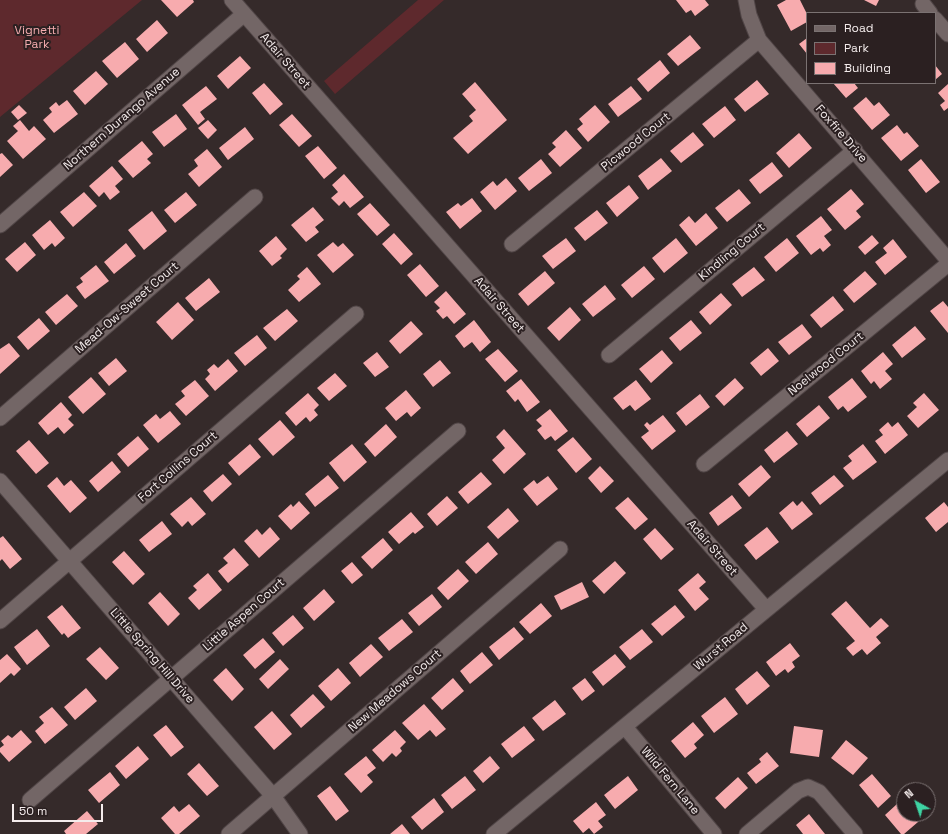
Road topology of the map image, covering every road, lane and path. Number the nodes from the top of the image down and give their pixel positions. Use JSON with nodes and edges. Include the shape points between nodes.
{"nodes":[{"id":1,"x":232,"y":0,"type":"edge"},
{"id":2,"x":746,"y":0,"type":"edge"},
{"id":3,"x":244,"y":14,"type":"junction"},
{"id":4,"x":936,"y":20,"type":"edge"},
{"id":5,"x":948,"y":34,"type":"edge"},
{"id":6,"x":760,"y":40,"type":"junction"},
{"id":7,"x":855,"y":150,"type":"junction"},
{"id":8,"x":254,"y":197,"type":"dead end"},
{"id":9,"x":0,"y":225,"type":"edge"},
{"id":10,"x":512,"y":244,"type":"dead end"},
{"id":11,"x":948,"y":260,"type":"edge"},
{"id":12,"x":948,"y":264,"type":"edge"},
{"id":13,"x":356,"y":314,"type":"dead end"},
{"id":14,"x":609,"y":355,"type":"dead end"},
{"id":15,"x":0,"y":418,"type":"edge"},
{"id":16,"x":458,"y":431,"type":"dead end"},
{"id":17,"x":948,"y":460,"type":"edge"},
{"id":18,"x":704,"y":464,"type":"dead end"},
{"id":19,"x":0,"y":481,"type":"edge"},
{"id":20,"x":560,"y":549,"type":"dead end"},
{"id":21,"x":69,"y":561,"type":"junction"},
{"id":22,"x":766,"y":609,"type":"junction"},
{"id":23,"x":0,"y":621,"type":"edge"},
{"id":24,"x":171,"y":678,"type":"junction"},
{"id":25,"x":625,"y":727,"type":"junction"},
{"id":26,"x":273,"y":796,"type":"junction"},
{"id":27,"x":30,"y":800,"type":"dead end"},
{"id":28,"x":229,"y":834,"type":"edge"},
{"id":29,"x":300,"y":834,"type":"edge"},
{"id":30,"x":494,"y":834,"type":"edge"},
{"id":31,"x":714,"y":834,"type":"edge"},
{"id":32,"x":747,"y":834,"type":"edge"},
{"id":33,"x":855,"y":834,"type":"edge"}],
"edges":[{"from":1,"to":3,"type":"street","name":"Adair Street"},
{"from":2,"to":6,"type":"street","name":"Foxfire Drive","via":[[749,15]]},
{"from":3,"to":9,"type":"street","name":"Northern Durango Avenue"},
{"from":3,"to":22,"type":"street","name":"Adair Street"},
{"from":4,"to":5,"type":"street"},
{"from":6,"to":7,"type":"street","name":"Foxfire Drive"},
{"from":6,"to":10,"type":"street","name":"Picwood Court"},
{"from":7,"to":11,"type":"street","name":"Foxfire Drive"},
{"from":7,"to":14,"type":"street","name":"Kindling Court"},
{"from":8,"to":15,"type":"street","name":"Mead-Ow-Sweet Court"},
{"from":12,"to":18,"type":"street","name":"Noelwood Court"},
{"from":13,"to":21,"type":"street","name":"Fort Collins Court"},
{"from":16,"to":24,"type":"street","name":"Little Aspen Court"},
{"from":17,"to":22,"type":"street","name":"Wurst Road"},
{"from":19,"to":21,"type":"street","name":"Little Spring Hill Drive"},
{"from":20,"to":26,"type":"street","name":"New Meadows Court"},
{"from":21,"to":23,"type":"street","name":"Fort Collins Court"},
{"from":21,"to":24,"type":"street","name":"Little Spring Hill Drive"},
{"from":22,"to":25,"type":"street","name":"Wurst Road"},
{"from":24,"to":26,"type":"street","name":"Little Spring Hill Drive"},
{"from":24,"to":27,"type":"street","name":"Little Aspen Court"},
{"from":25,"to":30,"type":"street","name":"Wurst Road"},
{"from":25,"to":31,"type":"street","name":"Wild Fern Lane"},
{"from":26,"to":28,"type":"street","name":"New Meadows Court"},
{"from":26,"to":29,"type":"street","name":"Little Spring Hill Drive"},
{"from":32,"to":33,"type":"street","via":[[798,791],[808,787],[819,792]]}]}
